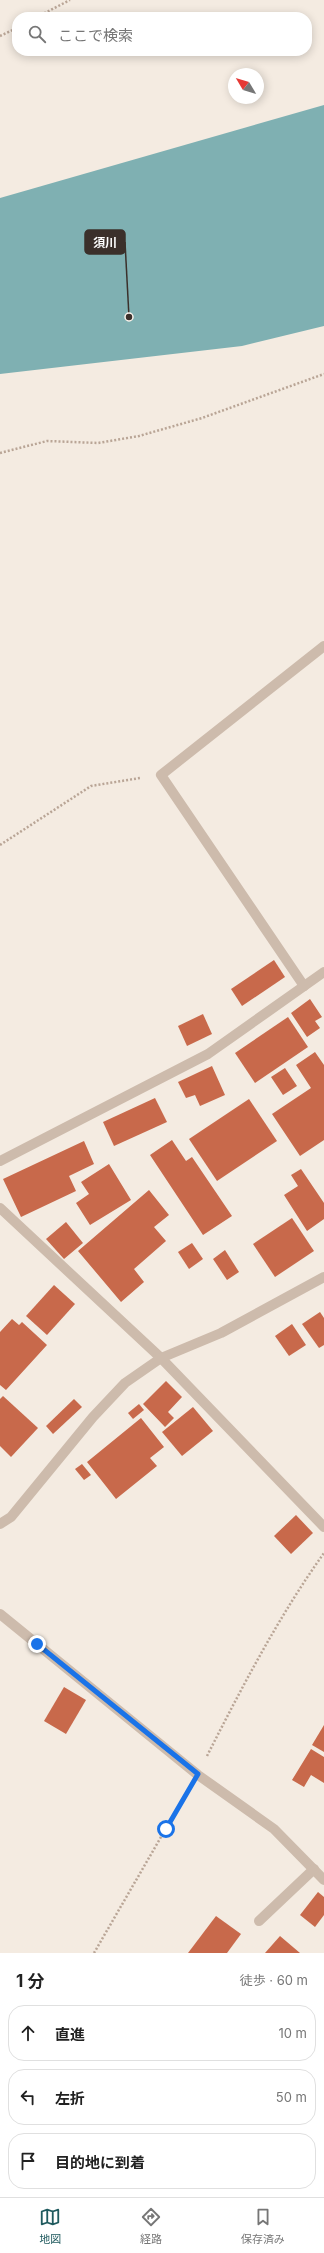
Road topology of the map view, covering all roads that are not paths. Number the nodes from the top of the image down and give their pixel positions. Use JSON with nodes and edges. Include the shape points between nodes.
{"nodes":[{"id":1,"x":324,"y":646,"type":"edge"},
{"id":2,"x":324,"y":972,"type":"edge"},
{"id":3,"x":304,"y":986,"type":"junction"},
{"id":4,"x":0,"y":1161,"type":"edge"},
{"id":5,"x":0,"y":1208,"type":"edge"},
{"id":6,"x":324,"y":1277,"type":"edge"},
{"id":7,"x":162,"y":1358,"type":"junction"},
{"id":8,"x":0,"y":1524,"type":"edge"},
{"id":9,"x":324,"y":1527,"type":"edge"},
{"id":10,"x":0,"y":1614,"type":"edge"},
{"id":11,"x":314,"y":1869,"type":"junction"},
{"id":12,"x":324,"y":1880,"type":"edge"},
{"id":13,"x":258,"y":1921,"type":"dead end"}],
"edges":[{"from":1,"to":3,"type":"street","via":[[161,775]]},
{"from":2,"to":3,"type":"street"},
{"from":3,"to":4,"type":"street","via":[[208,1054]]},
{"from":5,"to":7,"type":"street"},
{"from":6,"to":7,"type":"street","via":[[221,1333]]},
{"from":7,"to":8,"type":"street","via":[[124,1383],[11,1517]]},
{"from":7,"to":9,"type":"street"},
{"from":10,"to":11,"type":"street","via":[[198,1774],[274,1829]]},
{"from":11,"to":12,"type":"street"},
{"from":11,"to":13,"type":"street"}]}
